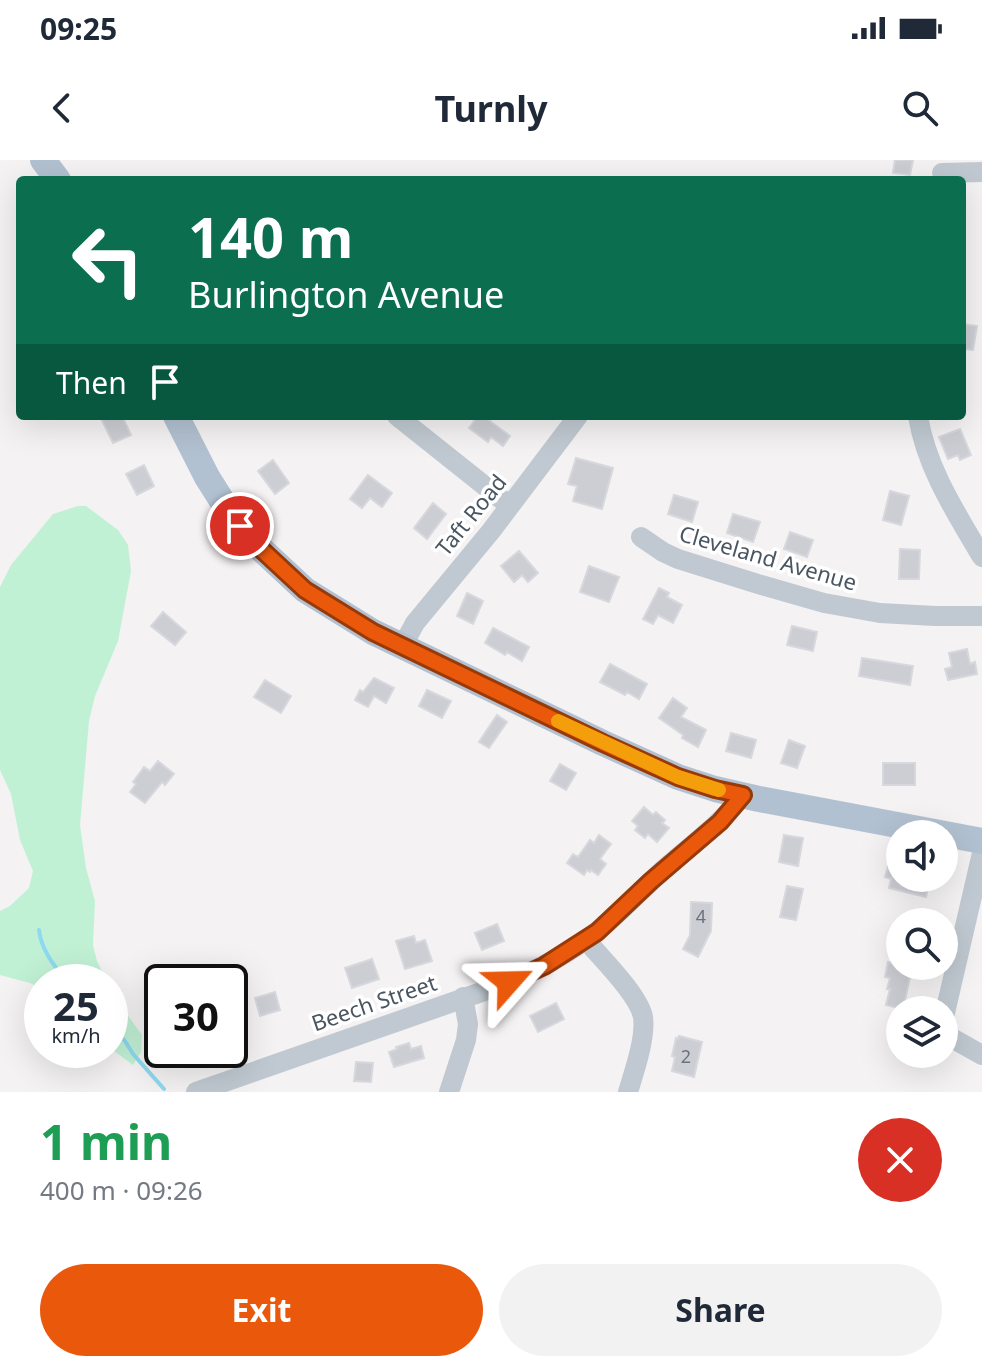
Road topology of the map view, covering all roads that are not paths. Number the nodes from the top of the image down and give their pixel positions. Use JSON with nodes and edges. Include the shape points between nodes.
{"nodes":[{"id":1,"x":942,"y":171,"type":"edge"},
{"id":2,"x":982,"y":172,"type":"edge"},
{"id":3,"x":178,"y":420,"type":"edge"},
{"id":4,"x":402,"y":420,"type":"edge"},
{"id":5,"x":575,"y":420,"type":"edge"},
{"id":6,"x":919,"y":420,"type":"edge"},
{"id":7,"x":510,"y":506,"type":"junction"},
{"id":8,"x":641,"y":537,"type":"dead end"},
{"id":9,"x":982,"y":557,"type":"edge"},
{"id":10,"x":982,"y":616,"type":"edge"},
{"id":11,"x":403,"y":645,"type":"junction"},
{"id":12,"x":743,"y":795,"type":"junction"},
{"id":13,"x":982,"y":841,"type":"edge"},
{"id":14,"x":982,"y":853,"type":"edge"},
{"id":15,"x":586,"y":940,"type":"junction"},
{"id":16,"x":949,"y":996,"type":"edge"},
{"id":17,"x":463,"y":997,"type":"junction"},
{"id":18,"x":958,"y":1042,"type":"edge"},
{"id":19,"x":982,"y":1055,"type":"edge"},
{"id":20,"x":196,"y":1092,"type":"edge"},
{"id":21,"x":449,"y":1092,"type":"edge"},
{"id":22,"x":628,"y":1092,"type":"edge"}],
"edges":[{"from":1,"to":2,"type":"street"},
{"from":3,"to":11,"type":"main road","via":[[224,504],[262,550],[305,590]]},
{"from":4,"to":7,"type":"street"},
{"from":5,"to":7,"type":"street","name":"Taft Road"},
{"from":6,"to":9,"type":"street","via":[[934,469]]},
{"from":7,"to":11,"type":"street","name":"Taft Road"},
{"from":8,"to":10,"type":"street","name":"Cleveland Avenue","via":[[673,557],[824,603],[880,613]]},
{"from":11,"to":12,"type":"main road","via":[[678,777]]},
{"from":12,"to":13,"type":"main road"},
{"from":12,"to":15,"type":"street","name":"Beech Street","via":[[720,822]]},
{"from":14,"to":16,"type":"street"},
{"from":15,"to":17,"type":"street","name":"Beech Street","via":[[524,976]]},
{"from":15,"to":22,"type":"street","via":[[634,997],[643,1016]]},
{"from":17,"to":20,"type":"street","name":"Beech Street"},
{"from":17,"to":21,"type":"street","via":[[466,1040]]},
{"from":18,"to":19,"type":"street"}]}
